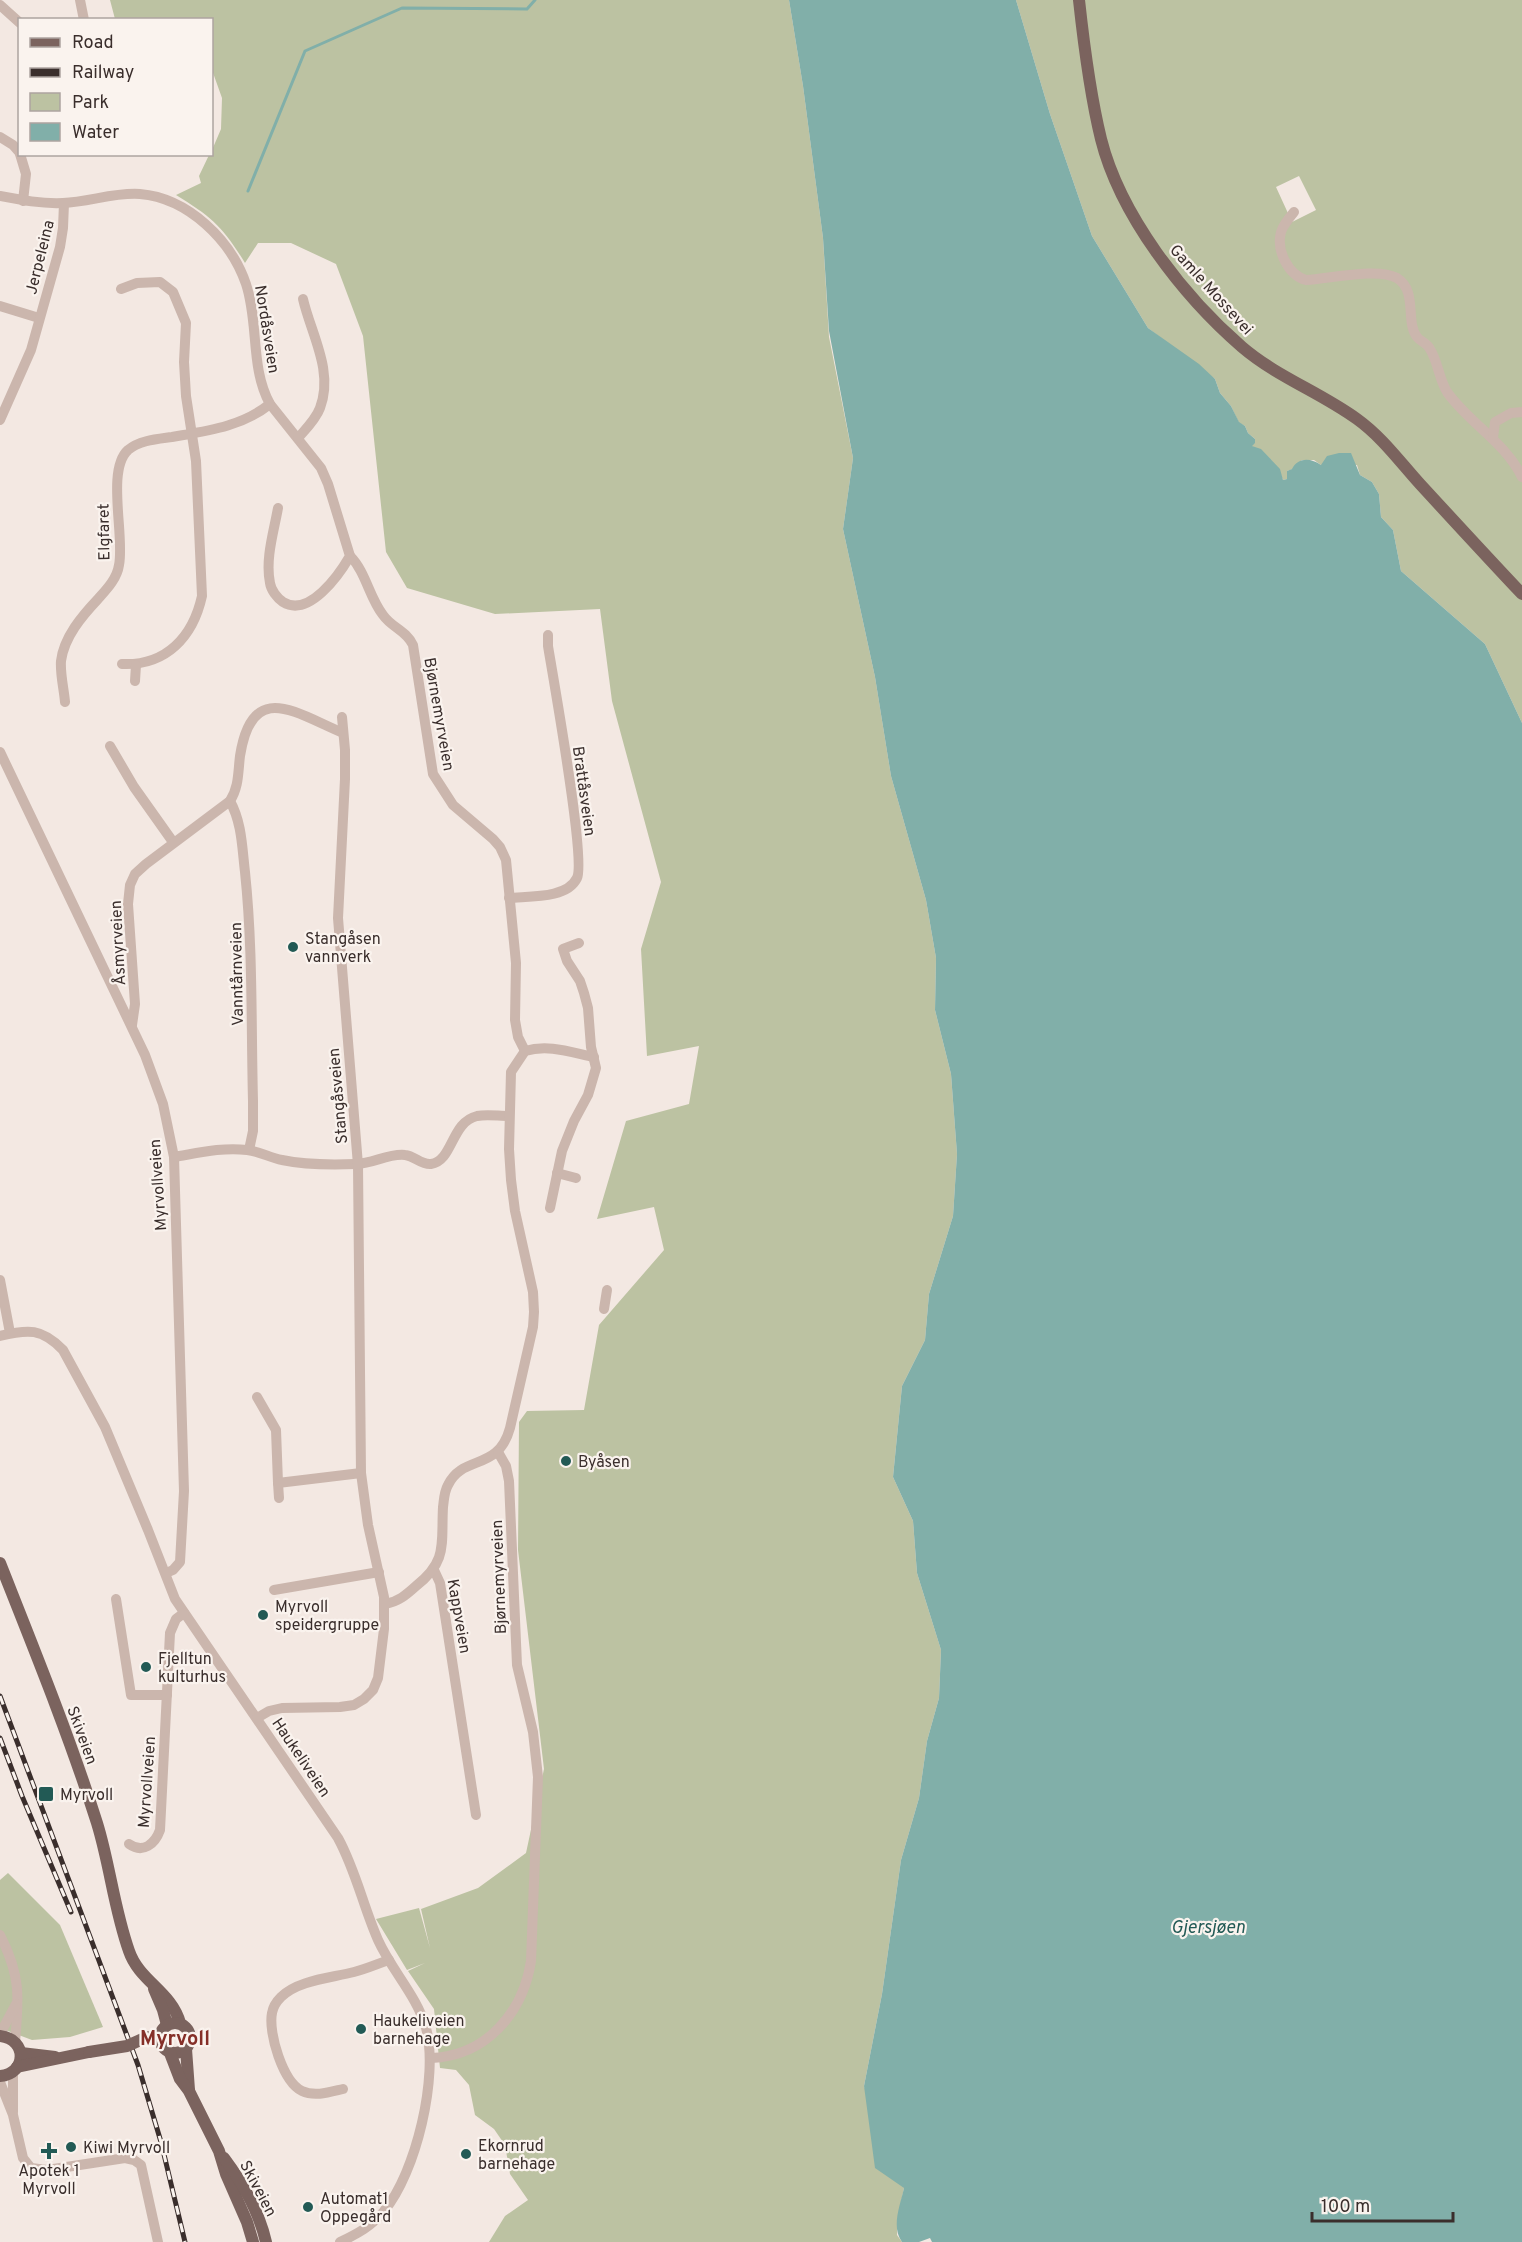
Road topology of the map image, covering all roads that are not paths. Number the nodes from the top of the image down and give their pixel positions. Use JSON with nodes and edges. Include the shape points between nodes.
{"nodes":[{"id":1,"x":80,"y":0,"type":"edge"},
{"id":2,"x":1079,"y":0,"type":"edge"},
{"id":3,"x":0,"y":5,"type":"edge"},
{"id":4,"x":84,"y":18,"type":"edge"},
{"id":5,"x":18,"y":21,"type":"edge"},
{"id":6,"x":0,"y":137,"type":"edge"},
{"id":7,"x":18,"y":151,"type":"edge"},
{"id":8,"x":21,"y":156,"type":"edge"},
{"id":9,"x":0,"y":196,"type":"edge"},
{"id":10,"x":23,"y":201,"type":"junction"},
{"id":11,"x":64,"y":203,"type":"junction"},
{"id":12,"x":1294,"y":212,"type":"dead end"},
{"id":13,"x":132,"y":271,"type":"dead end"},
{"id":14,"x":137,"y":283,"type":"junction"},
{"id":15,"x":121,"y":289,"type":"dead end"},
{"id":16,"x":303,"y":299,"type":"dead end"},
{"id":17,"x":0,"y":306,"type":"edge"},
{"id":18,"x":39,"y":318,"type":"junction"},
{"id":19,"x":270,"y":404,"type":"junction"},
{"id":20,"x":1522,"y":412,"type":"edge"},
{"id":21,"x":0,"y":420,"type":"edge"},
{"id":22,"x":193,"y":433,"type":"junction"},
{"id":23,"x":298,"y":438,"type":"junction"},
{"id":24,"x":1493,"y":438,"type":"junction"},
{"id":25,"x":1522,"y":477,"type":"edge"},
{"id":26,"x":278,"y":508,"type":"dead end"},
{"id":27,"x":350,"y":556,"type":"junction"},
{"id":28,"x":1522,"y":594,"type":"edge"},
{"id":29,"x":548,"y":634,"type":"dead end"},
{"id":30,"x":122,"y":664,"type":"dead end"},
{"id":31,"x":136,"y":665,"type":"junction"},
{"id":32,"x":135,"y":681,"type":"dead end"},
{"id":33,"x":76,"y":688,"type":"dead end"},
{"id":34,"x":64,"y":689,"type":"junction"},
{"id":35,"x":65,"y":702,"type":"dead end"},
{"id":36,"x":342,"y":717,"type":"dead end"},
{"id":37,"x":343,"y":733,"type":"junction"},
{"id":38,"x":110,"y":746,"type":"dead end"},
{"id":39,"x":0,"y":752,"type":"edge"},
{"id":40,"x":230,"y":801,"type":"junction"},
{"id":41,"x":173,"y":842,"type":"junction"},
{"id":42,"x":509,"y":898,"type":"junction"},
{"id":43,"x":579,"y":943,"type":"dead end"},
{"id":44,"x":132,"y":1025,"type":"junction"},
{"id":45,"x":525,"y":1051,"type":"junction"},
{"id":46,"x":594,"y":1057,"type":"junction"},
{"id":47,"x":509,"y":1116,"type":"junction"},
{"id":48,"x":249,"y":1150,"type":"junction"},
{"id":49,"x":174,"y":1157,"type":"junction"},
{"id":50,"x":358,"y":1164,"type":"junction"},
{"id":51,"x":557,"y":1173,"type":"junction"},
{"id":52,"x":576,"y":1178,"type":"dead end"},
{"id":53,"x":550,"y":1208,"type":"dead end"},
{"id":54,"x":0,"y":1280,"type":"edge"},
{"id":55,"x":607,"y":1290,"type":"dead end"},
{"id":56,"x":604,"y":1309,"type":"dead end"},
{"id":57,"x":5,"y":1334,"type":"edge"},
{"id":58,"x":257,"y":1397,"type":"dead end"},
{"id":59,"x":498,"y":1452,"type":"junction"},
{"id":60,"x":361,"y":1473,"type":"junction"},
{"id":61,"x":278,"y":1483,"type":"junction"},
{"id":62,"x":279,"y":1498,"type":"dead end"},
{"id":63,"x":0,"y":1563,"type":"edge"},
{"id":64,"x":434,"y":1570,"type":"junction"},
{"id":65,"x":379,"y":1572,"type":"junction"},
{"id":66,"x":166,"y":1573,"type":"junction"},
{"id":67,"x":274,"y":1590,"type":"dead end"},
{"id":68,"x":116,"y":1599,"type":"dead end"},
{"id":69,"x":385,"y":1604,"type":"junction"},
{"id":70,"x":184,"y":1613,"type":"junction"},
{"id":71,"x":167,"y":1695,"type":"junction"},
{"id":72,"x":257,"y":1718,"type":"junction"},
{"id":73,"x":476,"y":1815,"type":"dead end"},
{"id":74,"x":129,"y":1844,"type":"dead end"},
{"id":75,"x":0,"y":1935,"type":"edge"},
{"id":76,"x":389,"y":1960,"type":"junction"},
{"id":77,"x":152,"y":1986,"type":"junction"},
{"id":78,"x":16,"y":2004,"type":"junction"},
{"id":79,"x":180,"y":2023,"type":"junction"},
{"id":80,"x":164,"y":2028,"type":"junction"},
{"id":81,"x":0,"y":2035,"type":"edge"},
{"id":82,"x":127,"y":2046,"type":"junction"},
{"id":83,"x":18,"y":2047,"type":"junction"},
{"id":84,"x":186,"y":2049,"type":"junction"},
{"id":85,"x":166,"y":2050,"type":"junction"},
{"id":86,"x":59,"y":2057,"type":"junction"},
{"id":87,"x":431,"y":2058,"type":"junction"},
{"id":88,"x":10,"y":2072,"type":"edge"},
{"id":89,"x":0,"y":2082,"type":"edge"},
{"id":90,"x":343,"y":2089,"type":"dead end"},
{"id":91,"x":189,"y":2091,"type":"junction"},
{"id":92,"x":13,"y":2115,"type":"junction"},
{"id":93,"x":219,"y":2151,"type":"junction"},
{"id":94,"x":158,"y":2242,"type":"edge"},
{"id":95,"x":253,"y":2242,"type":"edge"},
{"id":96,"x":266,"y":2242,"type":"edge"},
{"id":97,"x":340,"y":2242,"type":"edge"}],
"edges":[{"from":1,"to":4,"type":"street"},
{"from":2,"to":28,"type":"main road","name":"Gamle Mossevei","via":[[1102,141],[1122,197],[1150,243],[1180,282],[1242,346],[1288,379],[1357,419],[1384,442]]},
{"from":3,"to":5,"type":"street"},
{"from":6,"to":7,"type":"street"},
{"from":8,"to":10,"type":"street","via":[[26,174]]},
{"from":9,"to":10,"type":"street","name":"Nordåsveien"},
{"from":10,"to":11,"type":"street","name":"Nordåsveien"},
{"from":11,"to":18,"type":"street","name":"Jerpeleina","via":[[60,247]]},
{"from":11,"to":19,"type":"street","name":"Nordåsveien","via":[[133,194],[161,198],[187,210],[210,230],[233,256],[246,284],[259,372]]},
{"from":12,"to":24,"type":"street","via":[[1281,230],[1279,241],[1298,278],[1366,274],[1398,279],[1410,301],[1414,330],[1428,346],[1446,391]]},
{"from":13,"to":14,"type":"street"},
{"from":14,"to":15,"type":"street"},
{"from":14,"to":22,"type":"street","via":[[160,282],[173,292],[186,323],[186,396]]},
{"from":16,"to":23,"type":"street","via":[[317,340],[325,386],[319,411]]},
{"from":17,"to":18,"type":"street","name":"Jerpeleina"},
{"from":18,"to":21,"type":"street","name":"Jerpeleina","via":[[31,350]]},
{"from":19,"to":22,"type":"street","name":"Elgfaret","via":[[249,418]]},
{"from":19,"to":23,"type":"street","name":"Nordåsveien"},
{"from":20,"to":24,"type":"street","via":[[1511,413],[1496,422]]},
{"from":22,"to":31,"type":"street","via":[[202,596],[199,612],[169,653]]},
{"from":22,"to":34,"type":"street","name":"Elgfaret","via":[[143,442],[129,449],[122,459],[118,480],[119,565],[113,580],[81,617],[66,645],[61,662]]},
{"from":23,"to":27,"type":"street","name":"Nordåsveien","via":[[321,468]]},
{"from":24,"to":25,"type":"street"},
{"from":26,"to":27,"type":"street","via":[[270,583],[283,602],[300,605],[315,599]]},
{"from":27,"to":42,"type":"street","name":"Bjørnemyrveien","via":[[358,564],[383,616],[413,645],[433,774],[453,805],[500,847],[506,860]]},
{"from":29,"to":42,"type":"street","name":"Brattåsveien","via":[[574,816],[578,878],[557,892]]},
{"from":30,"to":31,"type":"street"},
{"from":31,"to":32,"type":"street"},
{"from":33,"to":34,"type":"street"},
{"from":34,"to":35,"type":"street","name":"Elgfaret"},
{"from":36,"to":37,"type":"street","name":"Stangåsveien"},
{"from":37,"to":40,"type":"street","via":[[299,714],[272,708],[258,712],[247,729],[235,793]]},
{"from":37,"to":50,"type":"street","name":"Stangåsveien","via":[[345,779],[338,918]]},
{"from":38,"to":41,"type":"street"},
{"from":39,"to":44,"type":"street","name":"Myrvollveien"},
{"from":40,"to":41,"type":"street","name":"Åsmyrveien"},
{"from":40,"to":48,"type":"street","name":"Vanntårnveien","via":[[240,829],[250,929],[253,1131]]},
{"from":41,"to":44,"type":"street","name":"Åsmyrveien","via":[[135,874],[130,885],[135,1004]]},
{"from":42,"to":45,"type":"street","name":"Bjørnemyrveien","via":[[516,963],[515,1020]]},
{"from":43,"to":46,"type":"street","via":[[562,949],[584,993]]},
{"from":44,"to":49,"type":"street","name":"Myrvollveien","via":[[163,1104]]},
{"from":45,"to":46,"type":"street","via":[[545,1047]]},
{"from":45,"to":47,"type":"street","via":[[511,1072]]},
{"from":46,"to":51,"type":"street","via":[[593,1081],[562,1151]]},
{"from":47,"to":50,"type":"street","via":[[475,1116],[465,1121],[442,1157],[432,1164],[405,1155]]},
{"from":47,"to":59,"type":"street","via":[[511,1180],[534,1312],[510,1428]]},
{"from":48,"to":49,"type":"street"},
{"from":48,"to":50,"type":"street","via":[[279,1160]]},
{"from":49,"to":66,"type":"street","name":"Myrvollveien","via":[[184,1491],[180,1562]]},
{"from":50,"to":60,"type":"street","name":"Stangåsveien"},
{"from":51,"to":52,"type":"street"},
{"from":51,"to":53,"type":"street"},
{"from":54,"to":57,"type":"street"},
{"from":55,"to":56,"type":"street"},
{"from":57,"to":66,"type":"street","name":"Haukeliveien","via":[[42,1333],[63,1350],[105,1427]]},
{"from":58,"to":61,"type":"street","via":[[276,1430]]},
{"from":59,"to":64,"type":"street","name":"Kappveien","via":[[462,1470],[448,1485],[440,1558]]},
{"from":59,"to":87,"type":"street","name":"Bjørnemyrveien","via":[[509,1481],[517,1665],[533,1732],[538,1777],[531,1961],[520,2000],[500,2028],[464,2052]]},
{"from":60,"to":61,"type":"street"},
{"from":60,"to":65,"type":"street","name":"Stangåsveien"},
{"from":61,"to":62,"type":"street"},
{"from":63,"to":77,"type":"main road","name":"Skiveien","via":[[93,1813],[130,1953]]},
{"from":64,"to":69,"type":"street","via":[[398,1601]]},
{"from":64,"to":73,"type":"street","name":"Kappveien","via":[[440,1583]]},
{"from":65,"to":67,"type":"street"},
{"from":65,"to":69,"type":"street","name":"Stangåsveien"},
{"from":66,"to":70,"type":"street","name":"Haukeliveien"},
{"from":68,"to":71,"type":"street","via":[[130,1695]]},
{"from":69,"to":72,"type":"street","name":"Stangåsveien","via":[[378,1678],[364,1699],[340,1707],[282,1708]]},
{"from":70,"to":71,"type":"street","name":"Myrvollveien","via":[[176,1619],[170,1633]]},
{"from":70,"to":72,"type":"street","name":"Haukeliveien"},
{"from":71,"to":74,"type":"street","name":"Myrvollveien","via":[[160,1830],[147,1847],[137,1849]]},
{"from":72,"to":76,"type":"street","name":"Haukeliveien","via":[[341,1844]]},
{"from":75,"to":78,"type":"street","via":[[16,1972]]},
{"from":76,"to":87,"type":"street","name":"Haukeliveien","via":[[423,2018]]},
{"from":76,"to":90,"type":"street","via":[[293,1988],[274,2007],[272,2028],[283,2069],[292,2084],[312,2094]]},
{"from":77,"to":79,"type":"main road","name":"Skiveien","via":[[168,1999]]},
{"from":77,"to":80,"type":"main road","name":"Skiveien","via":[[164,2010]]},
{"from":78,"to":81,"type":"street"},
{"from":78,"to":83,"type":"street"},
{"from":79,"to":80,"type":"main road"},
{"from":79,"to":84,"type":"main road","via":[[190,2034]]},
{"from":80,"to":82,"type":"main road","bridge":true},
{"from":80,"to":85,"type":"main road","via":[[160,2040]]},
{"from":81,"to":83,"type":"main road"},
{"from":82,"to":85,"type":"main road"},
{"from":82,"to":86,"type":"main road","bridge":true},
{"from":83,"to":86,"type":"main road"},
{"from":83,"to":88,"type":"main road","via":[[20,2060]]},
{"from":84,"to":85,"type":"main road","via":[[179,2053]]},
{"from":84,"to":91,"type":"main road","name":"Skiveien"},
{"from":85,"to":91,"type":"main road","name":"Skiveien"},
{"from":86,"to":88,"type":"main road"},
{"from":87,"to":97,"type":"street","name":"Haukeliveien","via":[[427,2103],[398,2190],[371,2224]]},
{"from":88,"to":92,"type":"street"},
{"from":89,"to":92,"type":"street"},
{"from":91,"to":93,"type":"main road","name":"Skiveien"},
{"from":92,"to":94,"type":"street","via":[[23,2158],[36,2170],[119,2158],[138,2163]]},
{"from":93,"to":95,"type":"main road","name":"Skiveien"},
{"from":93,"to":96,"type":"main road","name":"Skiveien","via":[[254,2209]]}]}
